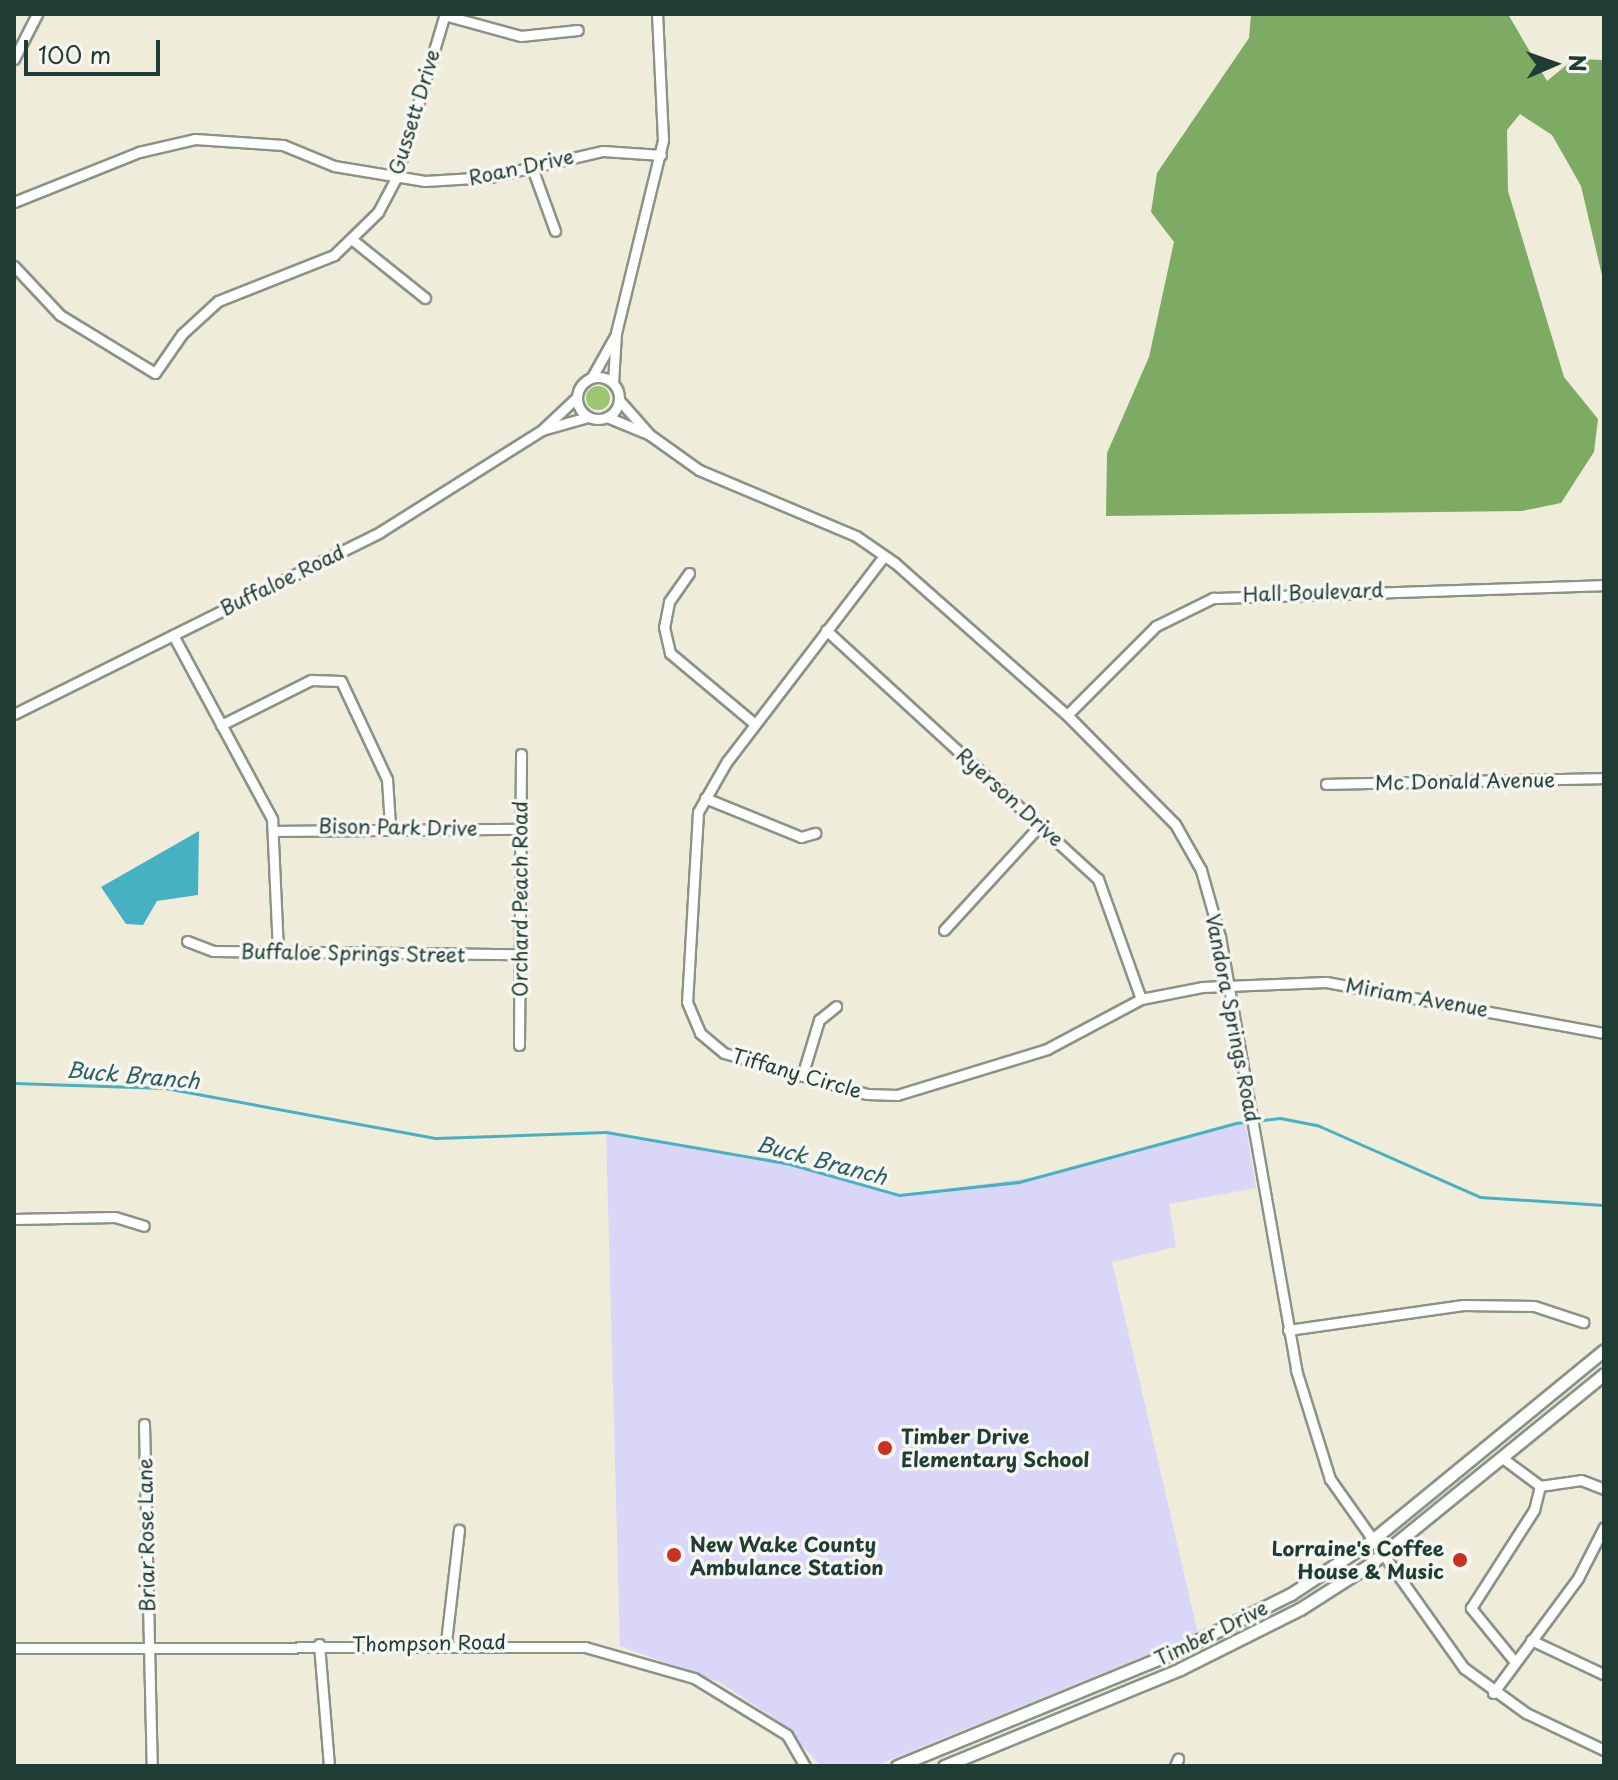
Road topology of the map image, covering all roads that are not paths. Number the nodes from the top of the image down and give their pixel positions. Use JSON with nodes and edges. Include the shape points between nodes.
{"nodes":[{"id":1,"x":37,"y":14,"type":"edge"},
{"id":2,"x":657,"y":14,"type":"edge"},
{"id":3,"x":444,"y":15,"type":"edge"},
{"id":4,"x":578,"y":30,"type":"dead end"},
{"id":5,"x":14,"y":59,"type":"edge"},
{"id":6,"x":661,"y":155,"type":"junction"},
{"id":7,"x":531,"y":165,"type":"junction"},
{"id":8,"x":396,"y":178,"type":"junction"},
{"id":9,"x":14,"y":202,"type":"edge"},
{"id":10,"x":555,"y":231,"type":"dead end"},
{"id":11,"x":354,"y":241,"type":"junction"},
{"id":12,"x":14,"y":266,"type":"edge"},
{"id":13,"x":425,"y":298,"type":"dead end"},
{"id":14,"x":616,"y":333,"type":"junction"},
{"id":15,"x":592,"y":377,"type":"junction"},
{"id":16,"x":613,"y":383,"type":"junction"},
{"id":17,"x":576,"y":398,"type":"junction"},
{"id":18,"x":619,"y":400,"type":"junction"},
{"id":19,"x":588,"y":417,"type":"junction"},
{"id":20,"x":607,"y":417,"type":"junction"},
{"id":21,"x":542,"y":430,"type":"junction"},
{"id":22,"x":650,"y":435,"type":"junction"},
{"id":23,"x":884,"y":556,"type":"junction"},
{"id":24,"x":689,"y":573,"type":"dead end"},
{"id":25,"x":1604,"y":585,"type":"edge"},
{"id":26,"x":826,"y":630,"type":"junction"},
{"id":27,"x":173,"y":635,"type":"junction"},
{"id":28,"x":14,"y":714,"type":"edge"},
{"id":29,"x":1067,"y":715,"type":"junction"},
{"id":30,"x":755,"y":724,"type":"junction"},
{"id":31,"x":221,"y":725,"type":"junction"},
{"id":32,"x":521,"y":754,"type":"dead end"},
{"id":33,"x":1604,"y":778,"type":"edge"},
{"id":34,"x":1326,"y":784,"type":"dead end"},
{"id":35,"x":705,"y":798,"type":"junction"},
{"id":36,"x":1041,"y":824,"type":"junction"},
{"id":37,"x":390,"y":826,"type":"junction"},
{"id":38,"x":520,"y":829,"type":"junction"},
{"id":39,"x":275,"y":831,"type":"junction"},
{"id":40,"x":815,"y":833,"type":"dead end"},
{"id":41,"x":944,"y":930,"type":"dead end"},
{"id":42,"x":187,"y":941,"type":"dead end"},
{"id":43,"x":278,"y":951,"type":"junction"},
{"id":44,"x":520,"y":954,"type":"junction"},
{"id":45,"x":1228,"y":985,"type":"junction"},
{"id":46,"x":1141,"y":999,"type":"junction"},
{"id":47,"x":836,"y":1006,"type":"dead end"},
{"id":48,"x":1604,"y":1033,"type":"edge"},
{"id":49,"x":519,"y":1045,"type":"dead end"},
{"id":50,"x":802,"y":1076,"type":"junction"},
{"id":51,"x":14,"y":1219,"type":"edge"},
{"id":52,"x":144,"y":1226,"type":"dead end"},
{"id":53,"x":1583,"y":1322,"type":"dead end"},
{"id":54,"x":1288,"y":1330,"type":"junction"},
{"id":55,"x":1604,"y":1350,"type":"edge"},
{"id":56,"x":1604,"y":1374,"type":"edge"},
{"id":57,"x":144,"y":1424,"type":"dead end"},
{"id":58,"x":1501,"y":1457,"type":"junction"},
{"id":59,"x":1540,"y":1486,"type":"junction"},
{"id":60,"x":1604,"y":1489,"type":"edge"},
{"id":61,"x":1604,"y":1527,"type":"edge"},
{"id":62,"x":459,"y":1530,"type":"dead end"},
{"id":63,"x":1371,"y":1541,"type":"junction"},
{"id":64,"x":1381,"y":1556,"type":"junction"},
{"id":65,"x":1531,"y":1640,"type":"junction"},
{"id":66,"x":446,"y":1642,"type":"junction"},
{"id":67,"x":319,"y":1644,"type":"junction"},
{"id":68,"x":148,"y":1647,"type":"junction"},
{"id":69,"x":14,"y":1648,"type":"edge"},
{"id":70,"x":1515,"y":1662,"type":"junction"},
{"id":71,"x":1603,"y":1674,"type":"edge"},
{"id":72,"x":1493,"y":1693,"type":"junction"},
{"id":73,"x":1604,"y":1750,"type":"edge"},
{"id":74,"x":152,"y":1766,"type":"edge"},
{"id":75,"x":329,"y":1766,"type":"edge"},
{"id":76,"x":805,"y":1766,"type":"edge"},
{"id":77,"x":897,"y":1766,"type":"edge"},
{"id":78,"x":944,"y":1766,"type":"edge"}],
"edges":[{"from":1,"to":5,"type":"street"},
{"from":2,"to":6,"type":"street"},
{"from":3,"to":4,"type":"street","via":[[521,36]]},
{"from":3,"to":8,"type":"street","name":"Gussett Drive"},
{"from":6,"to":7,"type":"street","name":"Roan Drive","via":[[603,151]]},
{"from":6,"to":14,"type":"street"},
{"from":7,"to":8,"type":"street","name":"Roan Drive","via":[[460,180]]},
{"from":7,"to":10,"type":"street"},
{"from":8,"to":9,"type":"street","name":"Roan Drive","via":[[334,166],[283,145],[195,139],[139,152]]},
{"from":8,"to":11,"type":"street","name":"Gussett Drive"},
{"from":11,"to":12,"type":"street","via":[[218,301],[182,334],[155,373],[46,304]]},
{"from":11,"to":13,"type":"street"},
{"from":14,"to":15,"type":"street"},
{"from":14,"to":16,"type":"street"},
{"from":15,"to":16,"type":"street"},
{"from":15,"to":17,"type":"street"},
{"from":16,"to":18,"type":"street"},
{"from":17,"to":19,"type":"street"},
{"from":17,"to":21,"type":"street","name":"Buffaloe Road"},
{"from":18,"to":20,"type":"street"},
{"from":18,"to":22,"type":"street","name":"Vandora Springs Road"},
{"from":19,"to":20,"type":"street"},
{"from":19,"to":21,"type":"street","name":"Buffaloe Road"},
{"from":20,"to":22,"type":"street","name":"Vandora Springs Road"},
{"from":21,"to":27,"type":"street","name":"Buffaloe Road","via":[[380,532]]},
{"from":22,"to":23,"type":"street","name":"Vandora Springs Road","via":[[699,470],[856,536]]},
{"from":23,"to":26,"type":"street","name":"Tiffany Circle"},
{"from":23,"to":29,"type":"street","name":"Vandora Springs Road"},
{"from":24,"to":30,"type":"street","via":[[669,602],[664,627],[670,653]]},
{"from":25,"to":29,"type":"street","name":"Hall Boulevard","via":[[1213,598],[1156,626]]},
{"from":26,"to":30,"type":"street","name":"Tiffany Circle"},
{"from":26,"to":36,"type":"street","name":"Ryerson Drive"},
{"from":27,"to":28,"type":"street","name":"Buffaloe Road"},
{"from":27,"to":31,"type":"street"},
{"from":29,"to":45,"type":"street","name":"Vandora Springs Road","via":[[1175,824],[1209,893]]},
{"from":30,"to":35,"type":"street","name":"Tiffany Circle"},
{"from":31,"to":37,"type":"street","via":[[311,680],[341,681],[387,779]]},
{"from":31,"to":39,"type":"street"},
{"from":32,"to":38,"type":"street","name":"Orchard Peach Road"},
{"from":33,"to":34,"type":"street","name":"Mc Donald Avenue"},
{"from":35,"to":40,"type":"street","via":[[801,837]]},
{"from":35,"to":50,"type":"street","name":"Tiffany Circle","via":[[691,866],[687,1002],[700,1033],[724,1053]]},
{"from":36,"to":41,"type":"street"},
{"from":36,"to":46,"type":"street","name":"Ryerson Drive","via":[[1107,893]]},
{"from":37,"to":38,"type":"street","name":"Bison Park Drive"},
{"from":37,"to":39,"type":"street","name":"Bison Park Drive"},
{"from":38,"to":44,"type":"street","name":"Orchard Peach Road"},
{"from":39,"to":43,"type":"street"},
{"from":42,"to":43,"type":"street","name":"Buffaloe Springs Street","via":[[213,951]]},
{"from":43,"to":44,"type":"street","name":"Buffaloe Springs Street"},
{"from":44,"to":49,"type":"street","name":"Orchard Peach Road"},
{"from":45,"to":46,"type":"street","name":"Tiffany Circle"},
{"from":45,"to":48,"type":"street","name":"Miriam Avenue","via":[[1378,988]]},
{"from":45,"to":54,"type":"street","name":"Vandora Springs Road"},
{"from":46,"to":50,"type":"street","name":"Tiffany Circle","via":[[1047,1049],[933,1090],[867,1094]]},
{"from":47,"to":50,"type":"street","via":[[819,1020]]},
{"from":51,"to":52,"type":"street","via":[[115,1217]]},
{"from":53,"to":54,"type":"street","via":[[1534,1306],[1463,1305]]},
{"from":54,"to":63,"type":"street","name":"Vandora Springs Road","via":[[1311,1430],[1330,1479]]},
{"from":55,"to":63,"type":"main road","name":"Timber Drive"},
{"from":56,"to":58,"type":"main road","name":"Timber Drive"},
{"from":57,"to":68,"type":"street","name":"Briar Rose Lane"},
{"from":58,"to":59,"type":"street"},
{"from":58,"to":64,"type":"main road","name":"Timber Drive"},
{"from":59,"to":60,"type":"street","via":[[1581,1480]]},
{"from":59,"to":70,"type":"street","via":[[1534,1510],[1471,1608]]},
{"from":61,"to":65,"type":"street","via":[[1578,1578]]},
{"from":62,"to":66,"type":"street"},
{"from":63,"to":64,"type":"street","name":"Vandora Springs Road"},
{"from":63,"to":77,"type":"main road","name":"Timber Drive","via":[[1233,1626]]},
{"from":64,"to":72,"type":"street","name":"Vandora Springs Road","via":[[1464,1668]]},
{"from":64,"to":78,"type":"main road","name":"Timber Drive","via":[[1241,1642]]},
{"from":65,"to":70,"type":"street"},
{"from":65,"to":71,"type":"street"},
{"from":66,"to":67,"type":"street","name":"Thompson Road"},
{"from":66,"to":76,"type":"street","name":"Thompson Road","via":[[566,1644],[662,1665],[787,1735]]},
{"from":67,"to":68,"type":"street","name":"Thompson Road"},
{"from":67,"to":75,"type":"street"},
{"from":68,"to":69,"type":"street","name":"Thompson Road"},
{"from":68,"to":74,"type":"street","name":"Briar Rose Lane"},
{"from":70,"to":72,"type":"street"},
{"from":72,"to":73,"type":"street","name":"Vandora Springs Road"}]}
